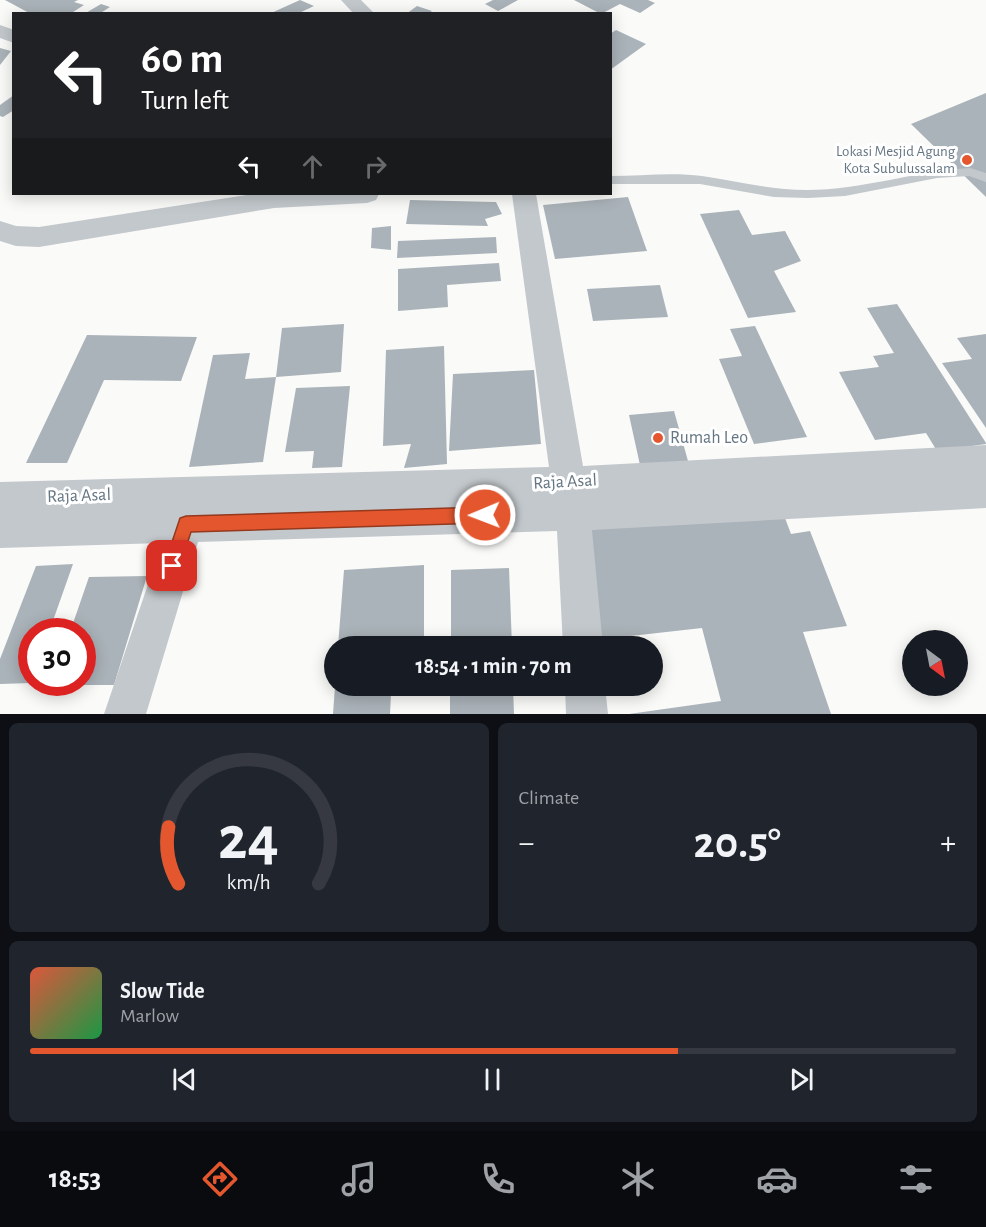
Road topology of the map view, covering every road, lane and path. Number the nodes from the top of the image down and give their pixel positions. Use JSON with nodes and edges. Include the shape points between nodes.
{"nodes":[{"id":1,"x":350,"y":0,"type":"edge"},
{"id":2,"x":364,"y":12,"type":"edge"},
{"id":3,"x":986,"y":178,"type":"edge"},
{"id":4,"x":612,"y":180,"type":"edge"},
{"id":5,"x":352,"y":195,"type":"edge"},
{"id":6,"x":524,"y":195,"type":"edge"},
{"id":7,"x":0,"y":231,"type":"edge"},
{"id":8,"x":986,"y":460,"type":"edge"},
{"id":9,"x":986,"y":491,"type":"edge"},
{"id":10,"x":571,"y":498,"type":"junction"},
{"id":11,"x":0,"y":499,"type":"edge"},
{"id":12,"x":186,"y":524,"type":"junction"},
{"id":13,"x":0,"y":530,"type":"edge"},
{"id":14,"x":582,"y":636,"type":"edge"},
{"id":15,"x":586,"y":696,"type":"edge"},
{"id":16,"x":125,"y":714,"type":"edge"},
{"id":17,"x":587,"y":714,"type":"edge"}],
"edges":[{"from":1,"to":2,"type":"street"},
{"from":3,"to":4,"type":"lane","via":[[970,172],[937,174],[808,195],[700,180]]},
{"from":5,"to":7,"type":"street","via":[[262,201],[39,237]]},
{"from":6,"to":10,"type":"street"},
{"from":8,"to":10,"type":"street","name":"Raja Asal"},
{"from":9,"to":10,"type":"street","name":"Raja Asal"},
{"from":10,"to":11,"type":"street","name":"Raja Asal"},
{"from":10,"to":12,"type":"street","name":"Raja Asal"},
{"from":10,"to":14,"type":"street"},
{"from":12,"to":13,"type":"street","name":"Raja Asal"},
{"from":12,"to":16,"type":"street"},
{"from":15,"to":17,"type":"street"}]}
